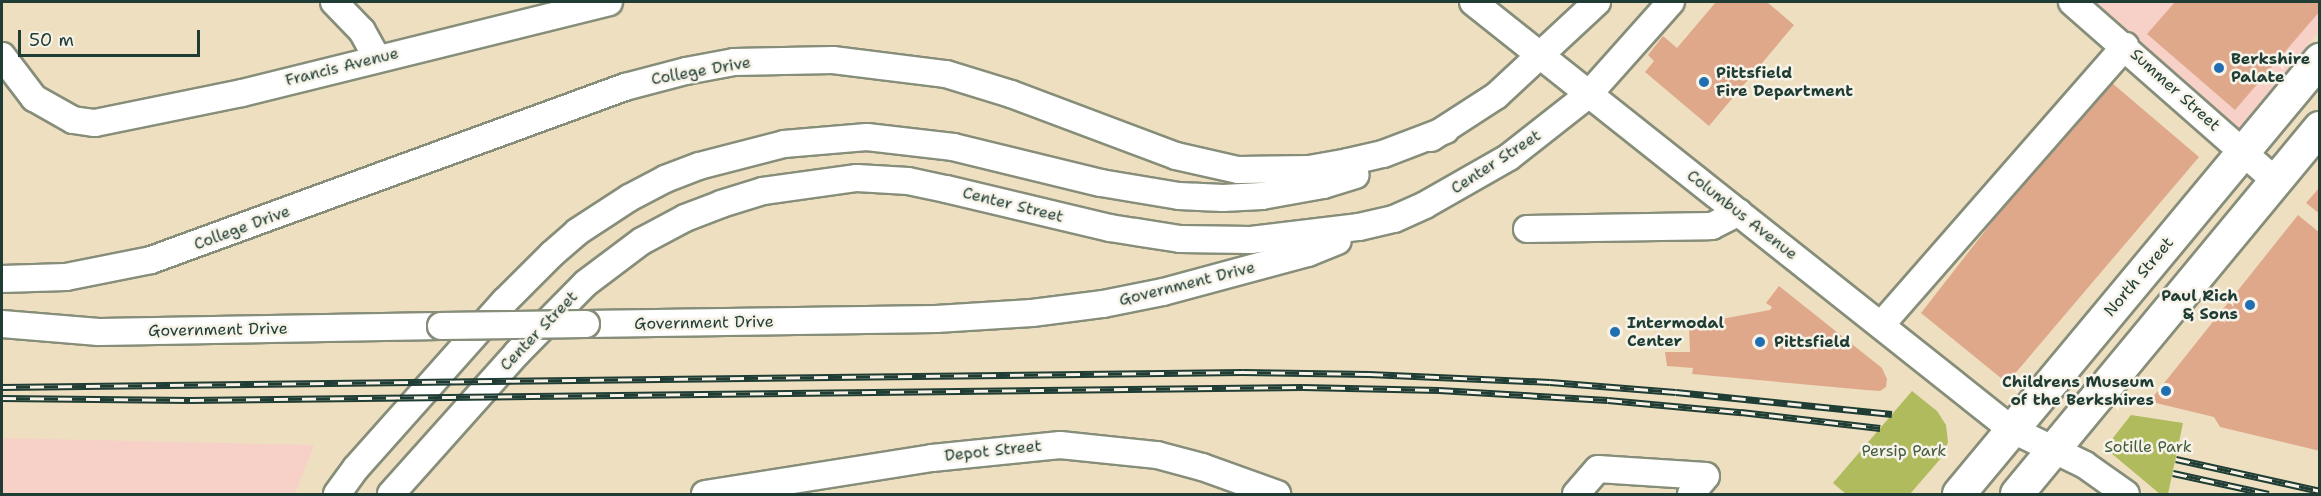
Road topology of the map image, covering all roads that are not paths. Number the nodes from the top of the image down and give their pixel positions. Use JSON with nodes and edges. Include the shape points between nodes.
{"nodes":[{"id":1,"x":334,"y":2,"type":"edge"},
{"id":2,"x":609,"y":2,"type":"edge"},
{"id":3,"x":1473,"y":2,"type":"edge"},
{"id":4,"x":1597,"y":2,"type":"edge"},
{"id":5,"x":1671,"y":2,"type":"edge"},
{"id":6,"x":2072,"y":2,"type":"edge"},
{"id":7,"x":2125,"y":46,"type":"junction"},
{"id":8,"x":1541,"y":55,"type":"junction"},
{"id":9,"x":2,"y":56,"type":"edge"},
{"id":10,"x":377,"y":58,"type":"junction"},
{"id":11,"x":2319,"y":60,"type":"edge"},
{"id":12,"x":1589,"y":94,"type":"junction"},
{"id":13,"x":2319,"y":129,"type":"edge"},
{"id":14,"x":1446,"y":130,"type":"junction"},
{"id":15,"x":2243,"y":152,"type":"junction"},
{"id":16,"x":2276,"y":181,"type":"junction"},
{"id":17,"x":1739,"y":212,"type":"junction"},
{"id":18,"x":1394,"y":219,"type":"junction"},
{"id":19,"x":1527,"y":229,"type":"dead end"},
{"id":20,"x":2,"y":279,"type":"edge"},
{"id":21,"x":2,"y":324,"type":"edge"},
{"id":22,"x":1881,"y":325,"type":"junction"},
{"id":23,"x":2012,"y":429,"type":"junction"},
{"id":24,"x":2056,"y":449,"type":"junction"},
{"id":25,"x":721,"y":493,"type":"edge"},
{"id":26,"x":337,"y":495,"type":"edge"},
{"id":27,"x":391,"y":495,"type":"edge"},
{"id":28,"x":1276,"y":495,"type":"edge"},
{"id":29,"x":1576,"y":495,"type":"edge"},
{"id":30,"x":1691,"y":495,"type":"edge"},
{"id":31,"x":1959,"y":495,"type":"edge"},
{"id":32,"x":2017,"y":495,"type":"edge"},
{"id":33,"x":2126,"y":495,"type":"edge"}],
"edges":[{"from":1,"to":10,"type":"street","via":[[362,31]]},
{"from":2,"to":10,"type":"street","name":"Francis Avenue"},
{"from":3,"to":8,"type":"street","name":"Columbus Avenue"},
{"from":4,"to":8,"type":"street"},
{"from":5,"to":12,"type":"street","name":"Center Street"},
{"from":6,"to":7,"type":"street","name":"Summer Street"},
{"from":7,"to":15,"type":"street","name":"Summer Street"},
{"from":7,"to":22,"type":"street"},
{"from":8,"to":12,"type":"street","name":"Columbus Avenue"},
{"from":8,"to":14,"type":"street","via":[[1496,96]]},
{"from":9,"to":10,"type":"street","name":"Francis Avenue","via":[[34,98],[73,120],[95,123],[231,95]]},
{"from":11,"to":15,"type":"main road","name":"North Street"},
{"from":12,"to":17,"type":"street","name":"Columbus Avenue"},
{"from":12,"to":18,"type":"street","name":"Center Street","via":[[1501,163]]},
{"from":13,"to":16,"type":"main road"},
{"from":14,"to":20,"type":"street","name":"College Drive","via":[[1383,154],[1309,170],[1238,170],[1176,156],[946,74],[833,60],[734,62],[626,87],[151,260],[66,277]]},
{"from":14,"to":26,"type":"street","via":[[1386,163],[1323,185],[1294,192],[1223,198],[1138,191],[953,147],[867,137],[784,144],[699,166],[628,198],[552,254],[356,468]]},
{"from":15,"to":16,"type":"street","name":"Summer Street"},
{"from":15,"to":23,"type":"main road","name":"North Street"},
{"from":16,"to":24,"type":"main road"},
{"from":17,"to":19,"type":"street","via":[[1712,226]]},
{"from":17,"to":22,"type":"street","name":"Columbus Avenue"},
{"from":18,"to":21,"type":"street","name":"Government Drive","bridge":true,"via":[[1308,253],[1218,278],[1132,298],[1032,313],[936,319],[99,332]]},
{"from":18,"to":27,"type":"street","name":"Center Street","via":[[1283,238],[1205,241],[1131,232],[908,181],[857,178],[763,191],[685,218],[642,241],[586,283],[517,353]]},
{"from":22,"to":23,"type":"street","name":"Columbus Avenue"},
{"from":23,"to":24,"type":"street","name":"Columbus Avenue"},
{"from":23,"to":31,"type":"main road","name":"North Street"},
{"from":24,"to":32,"type":"main road"},
{"from":24,"to":33,"type":"street","name":"Columbus Avenue"},
{"from":25,"to":28,"type":"street","name":"Depot Street","via":[[954,455],[1060,445],[1158,455]]},
{"from":29,"to":30,"type":"street","via":[[1598,469],[1706,476]]}]}
